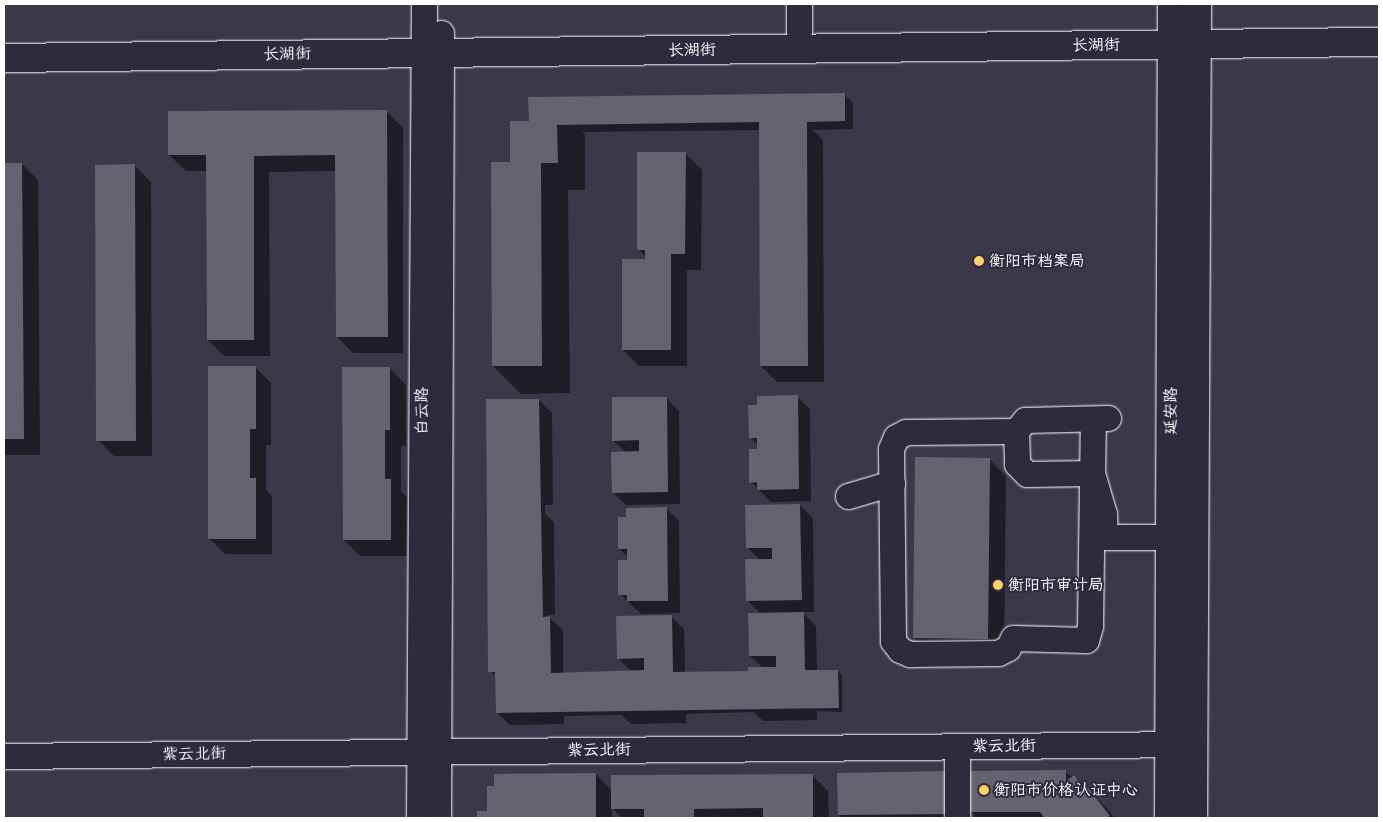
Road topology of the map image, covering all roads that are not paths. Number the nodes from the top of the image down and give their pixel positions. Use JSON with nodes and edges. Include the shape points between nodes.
{"nodes":[{"id":1,"x":424,"y":4,"type":"edge"},
{"id":2,"x":442,"y":4,"type":"edge"},
{"id":3,"x":799,"y":4,"type":"edge"},
{"id":4,"x":1184,"y":25,"type":"edge"},
{"id":5,"x":1379,"y":25,"type":"edge"},
{"id":6,"x":799,"y":32,"type":"junction"},
{"id":7,"x":4,"y":41,"type":"edge"},
{"id":8,"x":1379,"y":42,"type":"edge"},
{"id":9,"x":433,"y":44,"type":"junction"},
{"id":10,"x":4,"y":58,"type":"edge"},
{"id":11,"x":1016,"y":431,"type":"junction"},
{"id":12,"x":1092,"y":473,"type":"junction"},
{"id":13,"x":892,"y":483,"type":"junction"},
{"id":14,"x":848,"y":496,"type":"dead end"},
{"id":15,"x":1170,"y":544,"type":"junction"},
{"id":16,"x":1091,"y":551,"type":"junction"},
{"id":17,"x":1182,"y":744,"type":"junction"},
{"id":18,"x":957,"y":746,"type":"junction"},
{"id":19,"x":429,"y":752,"type":"junction"},
{"id":20,"x":4,"y":756,"type":"edge"},
{"id":21,"x":419,"y":818,"type":"edge"},
{"id":22,"x":438,"y":818,"type":"edge"},
{"id":23,"x":957,"y":818,"type":"edge"},
{"id":24,"x":1169,"y":818,"type":"edge"},
{"id":25,"x":1194,"y":818,"type":"edge"}],
"edges":[{"from":1,"to":9,"type":"street","name":"白云路"},
{"from":2,"to":9,"type":"street","name":"白云路"},
{"from":3,"to":6,"type":"street"},
{"from":4,"to":5,"type":"main road","name":"长湖街"},
{"from":4,"to":6,"type":"main road","name":"长湖街"},
{"from":4,"to":8,"type":"main road","name":"长湖街"},
{"from":4,"to":9,"type":"main road","name":"长湖街"},
{"from":4,"to":15,"type":"main road","name":"延安路"},
{"from":4,"to":17,"type":"main road","name":"延安路"},
{"from":6,"to":9,"type":"main road","name":"长湖街"},
{"from":7,"to":9,"type":"main road","name":"长湖街"},
{"from":9,"to":10,"type":"main road","name":"长湖街"},
{"from":9,"to":19,"type":"street","name":"白云路"},
{"from":11,"to":12,"type":"street","via":[[1017,464],[1027,474]]},
{"from":11,"to":12,"type":"street","via":[[1025,420],[1102,419]]},
{"from":11,"to":13,"type":"street","via":[[906,432],[896,437],[891,449]]},
{"from":12,"to":15,"type":"street","via":[[1104,514],[1105,537]]},
{"from":12,"to":16,"type":"street"},
{"from":13,"to":14,"type":"street"},
{"from":13,"to":16,"type":"street","via":[[893,641],[900,650],[910,654],[998,653],[1008,648],[1013,638],[1086,640],[1090,626]]},
{"from":15,"to":16,"type":"street"},
{"from":15,"to":17,"type":"main road","name":"延安路"},
{"from":17,"to":18,"type":"street","name":"紫云北街"},
{"from":17,"to":24,"type":"main road","name":"延安路"},
{"from":17,"to":25,"type":"main road","name":"延安路"},
{"from":18,"to":19,"type":"street","name":"紫云北街"},
{"from":18,"to":23,"type":"street"},
{"from":19,"to":20,"type":"street","name":"紫云北街"},
{"from":19,"to":21,"type":"street","name":"白云路"},
{"from":19,"to":22,"type":"street","name":"白云路"}]}
